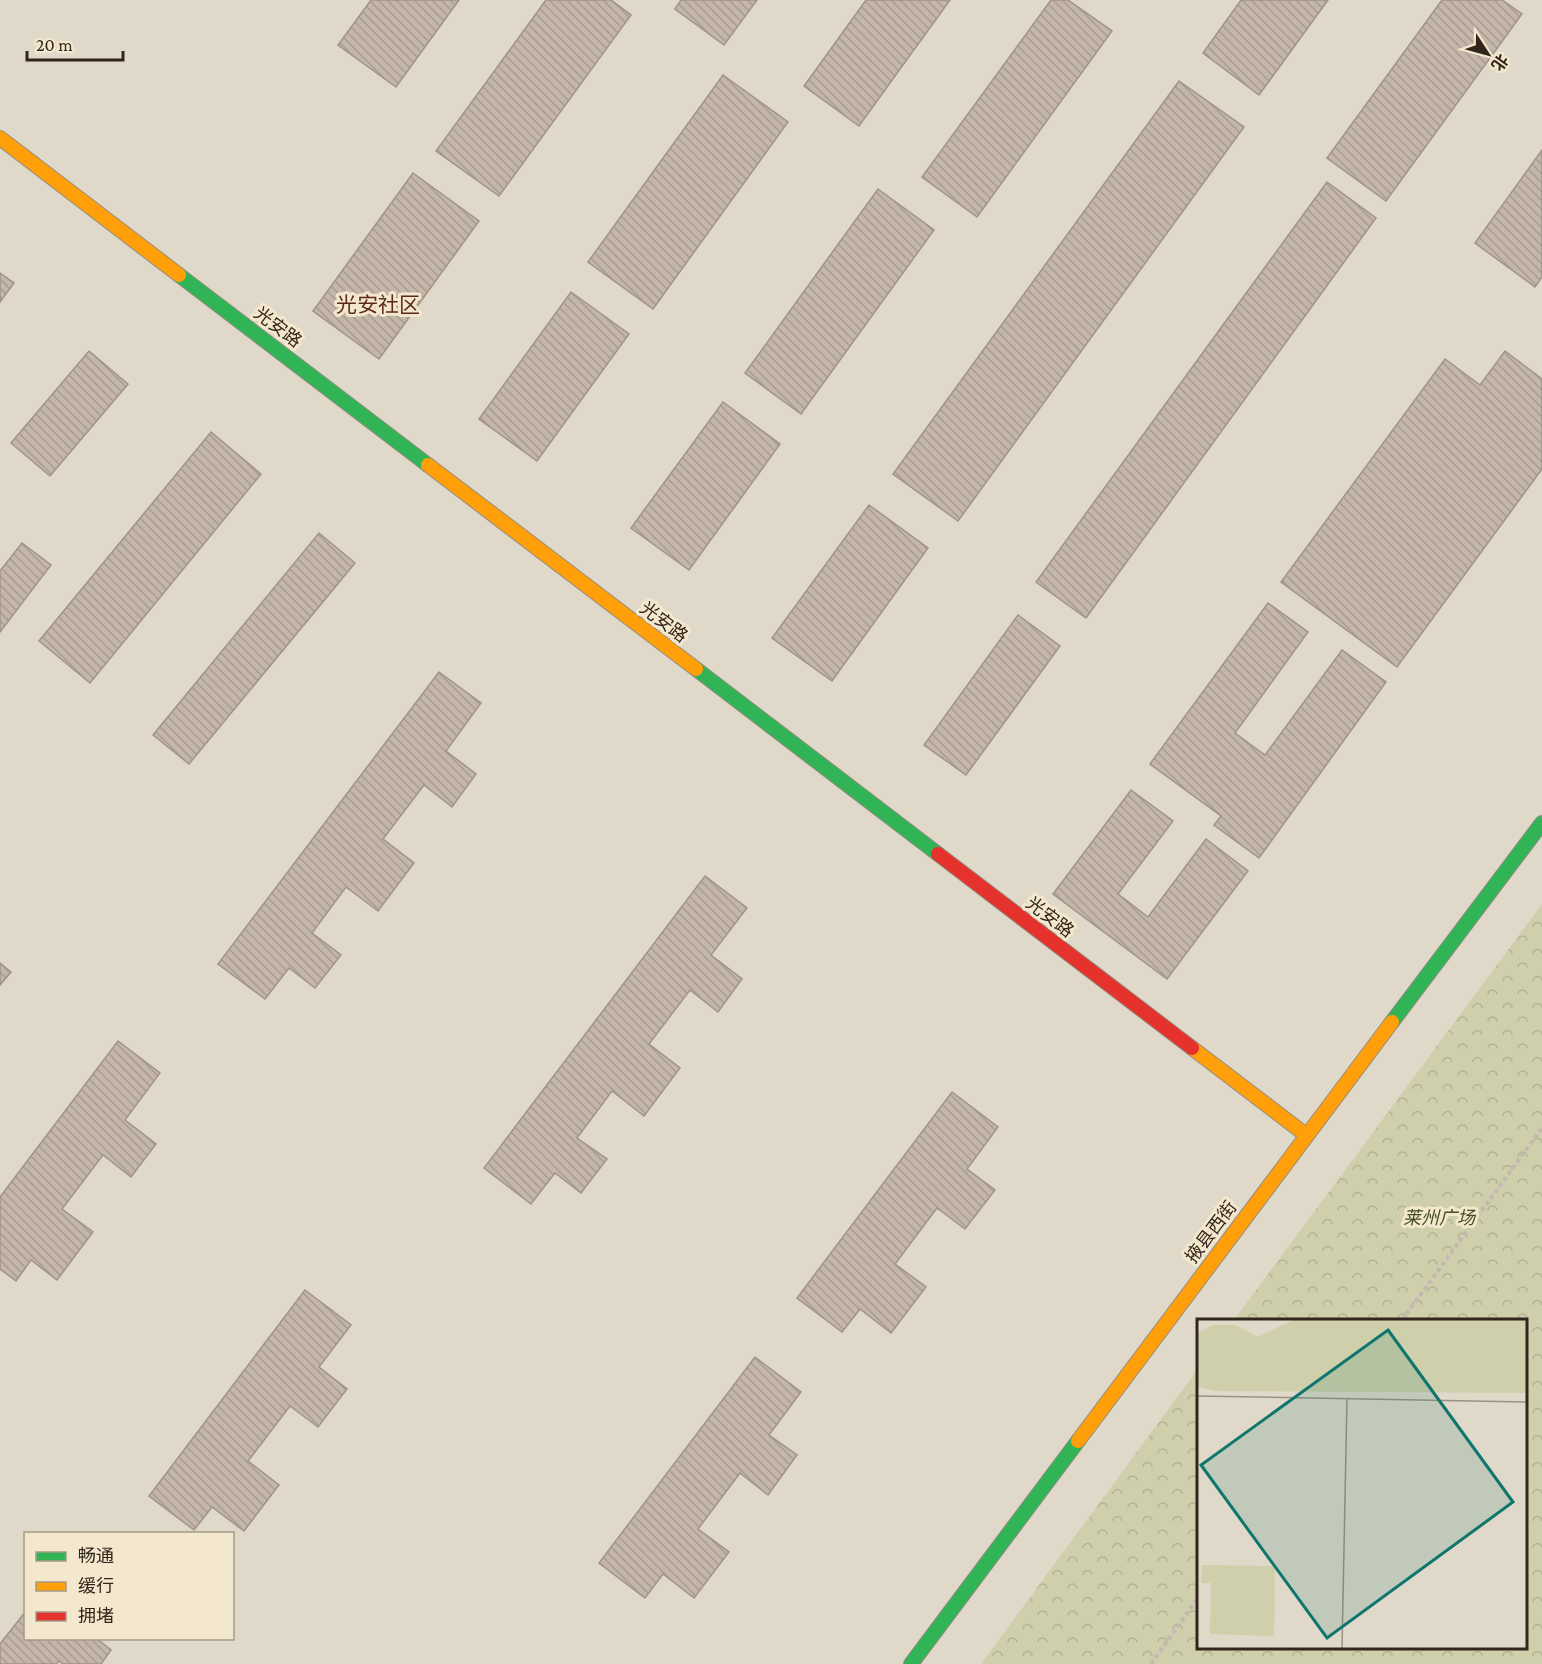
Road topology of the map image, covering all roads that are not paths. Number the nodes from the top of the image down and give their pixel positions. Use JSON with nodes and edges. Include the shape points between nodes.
{"nodes":[{"id":1,"x":0,"y":138,"type":"edge"},
{"id":2,"x":1542,"y":823,"type":"edge"},
{"id":3,"x":1306,"y":1135,"type":"junction"},
{"id":4,"x":911,"y":1664,"type":"edge"}],
"edges":[{"from":1,"to":3,"type":"street","name":"光安路"},
{"from":2,"to":3,"type":"street","name":"掖县西街"},
{"from":3,"to":4,"type":"street","name":"掖县西街"}]}
